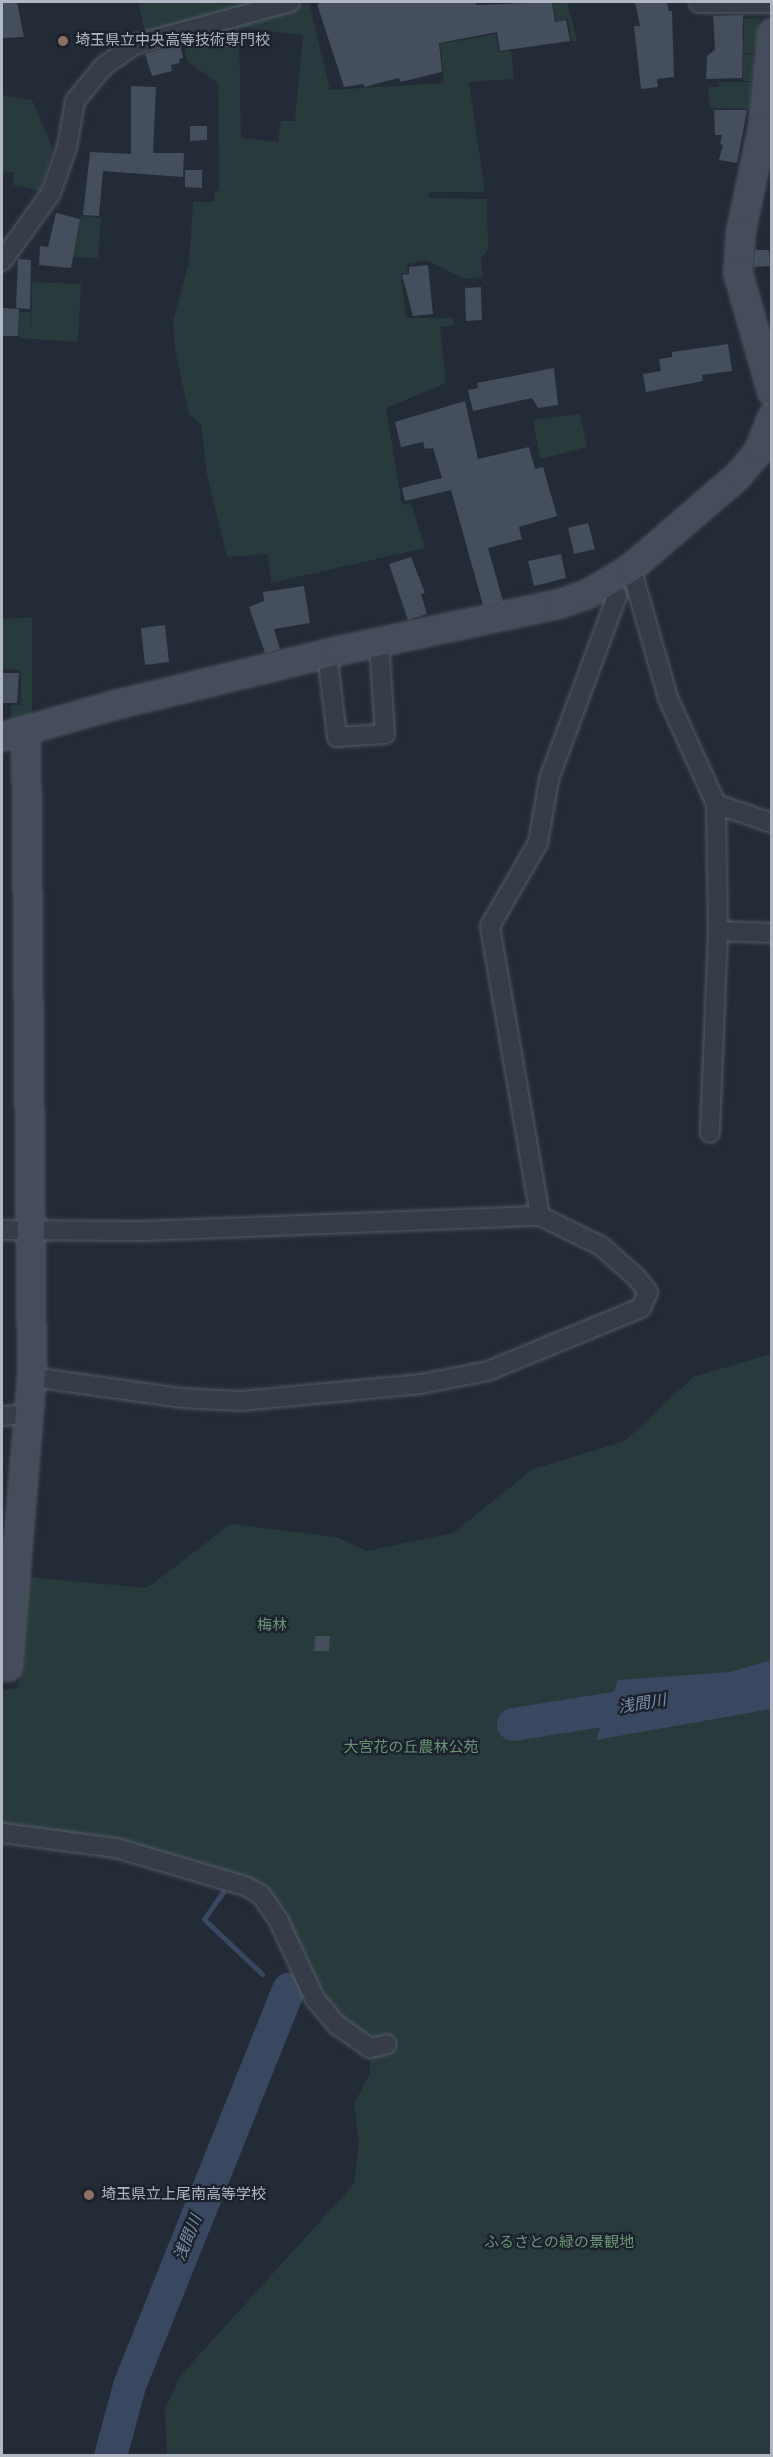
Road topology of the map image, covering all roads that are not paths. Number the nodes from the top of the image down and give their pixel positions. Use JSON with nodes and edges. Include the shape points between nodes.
{"nodes":[{"id":1,"x":290,"y":2,"type":"edge"},
{"id":2,"x":699,"y":3,"type":"dead end"},
{"id":3,"x":771,"y":3,"type":"edge"},
{"id":4,"x":771,"y":33,"type":"edge"},
{"id":5,"x":2,"y":261,"type":"edge"},
{"id":6,"x":765,"y":333,"type":"edge"},
{"id":7,"x":771,"y":392,"type":"edge"},
{"id":8,"x":771,"y":417,"type":"edge"},
{"id":9,"x":765,"y":450,"type":"edge"},
{"id":10,"x":631,"y":568,"type":"junction"},
{"id":11,"x":609,"y":582,"type":"junction"},
{"id":12,"x":379,"y":642,"type":"junction"},
{"id":13,"x":327,"y":653,"type":"junction"},
{"id":14,"x":26,"y":731,"type":"junction"},
{"id":15,"x":2,"y":737,"type":"edge"},
{"id":16,"x":716,"y":804,"type":"junction"},
{"id":17,"x":771,"y":822,"type":"edge"},
{"id":18,"x":718,"y":931,"type":"junction"},
{"id":19,"x":771,"y":933,"type":"edge"},
{"id":20,"x":710,"y":1133,"type":"dead end"},
{"id":21,"x":540,"y":1216,"type":"junction"},
{"id":22,"x":2,"y":1230,"type":"edge"},
{"id":23,"x":30,"y":1230,"type":"junction"},
{"id":24,"x":32,"y":1377,"type":"junction"},
{"id":25,"x":28,"y":1414,"type":"junction"},
{"id":26,"x":2,"y":1416,"type":"edge"},
{"id":27,"x":5,"y":1671,"type":"edge"},
{"id":28,"x":2,"y":1833,"type":"edge"},
{"id":29,"x":387,"y":2044,"type":"dead end"}],
"edges":[{"from":1,"to":5,"type":"street","via":[[134,45],[104,66],[75,101],[67,147],[51,193]]},
{"from":2,"to":3,"type":"street"},
{"from":4,"to":6,"type":"street","via":[[763,128],[741,231],[738,273]]},
{"from":6,"to":7,"type":"street"},
{"from":8,"to":9,"type":"street"},
{"from":9,"to":10,"type":"street"},
{"from":10,"to":11,"type":"street"},
{"from":10,"to":16,"type":"street","via":[[668,698]]},
{"from":11,"to":12,"type":"street","via":[[559,604]]},
{"from":11,"to":21,"type":"street","via":[[617,596],[549,779],[538,843],[490,926]]},
{"from":12,"to":13,"type":"street"},
{"from":12,"to":13,"type":"street","via":[[385,734],[337,737]]},
{"from":13,"to":14,"type":"street"},
{"from":14,"to":15,"type":"street"},
{"from":14,"to":23,"type":"street"},
{"from":16,"to":17,"type":"street"},
{"from":16,"to":18,"type":"street"},
{"from":18,"to":19,"type":"street"},
{"from":18,"to":20,"type":"street"},
{"from":21,"to":23,"type":"street","via":[[143,1231]]},
{"from":21,"to":24,"type":"street","via":[[601,1246],[635,1276],[648,1292],[641,1308],[488,1371],[421,1384],[241,1401],[181,1398]]},
{"from":22,"to":23,"type":"street"},
{"from":23,"to":24,"type":"street"},
{"from":24,"to":25,"type":"street"},
{"from":25,"to":26,"type":"street"},
{"from":25,"to":27,"type":"street"},
{"from":28,"to":29,"type":"street","via":[[116,1848],[245,1886],[261,1895],[278,1919],[315,1999],[337,2025],[370,2048]]}]}
